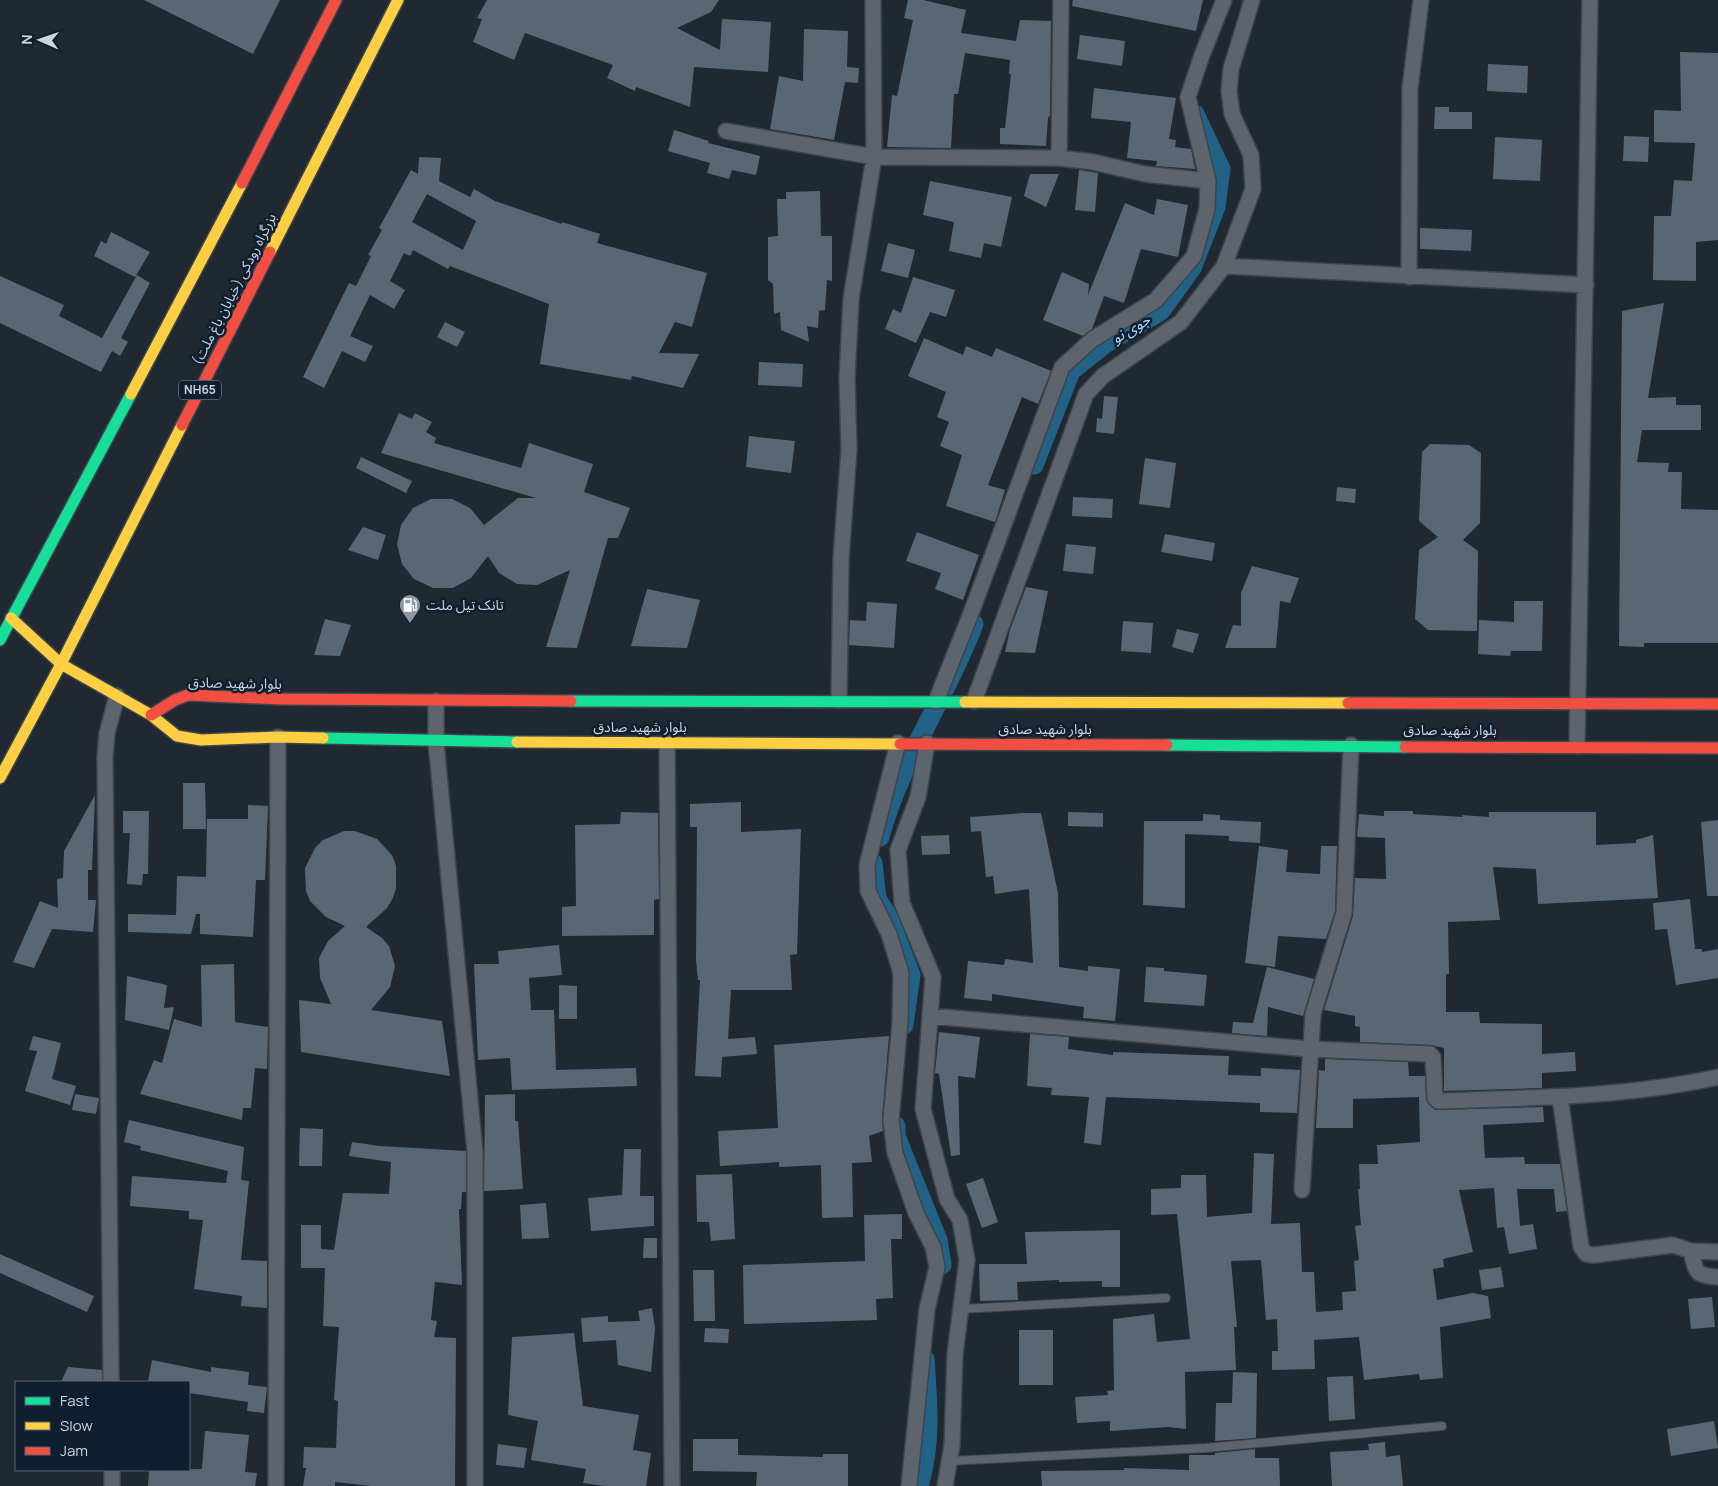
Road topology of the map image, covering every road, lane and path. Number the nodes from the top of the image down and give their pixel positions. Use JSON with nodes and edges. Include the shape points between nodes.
{"nodes":[{"id":1,"x":336,"y":0,"type":"edge"},
{"id":2,"x":398,"y":0,"type":"edge"},
{"id":3,"x":873,"y":0,"type":"edge"},
{"id":4,"x":1060,"y":0,"type":"edge"},
{"id":5,"x":1224,"y":0,"type":"edge"},
{"id":6,"x":1252,"y":0,"type":"edge"},
{"id":7,"x":1421,"y":0,"type":"edge"},
{"id":8,"x":1590,"y":0,"type":"edge"},
{"id":9,"x":726,"y":131,"type":"dead end"},
{"id":10,"x":874,"y":157,"type":"junction"},
{"id":11,"x":1059,"y":158,"type":"junction"},
{"id":12,"x":1208,"y":181,"type":"junction"},
{"id":13,"x":1224,"y":266,"type":"junction"},
{"id":14,"x":1409,"y":277,"type":"junction"},
{"id":15,"x":1586,"y":285,"type":"junction"},
{"id":16,"x":6,"y":617,"type":"edge"},
{"id":17,"x":0,"y":640,"type":"edge"},
{"id":18,"x":61,"y":664,"type":"junction"},
{"id":19,"x":117,"y":696,"type":"junction"},
{"id":20,"x":839,"y":700,"type":"junction"},
{"id":21,"x":436,"y":701,"type":"junction"},
{"id":22,"x":936,"y":701,"type":"junction"},
{"id":23,"x":974,"y":701,"type":"junction"},
{"id":24,"x":1579,"y":703,"type":"junction"},
{"id":25,"x":1718,"y":704,"type":"edge"},
{"id":26,"x":151,"y":715,"type":"junction"},
{"id":27,"x":278,"y":738,"type":"junction"},
{"id":28,"x":436,"y":742,"type":"junction"},
{"id":29,"x":666,"y":742,"type":"junction"},
{"id":30,"x":898,"y":743,"type":"junction"},
{"id":31,"x":927,"y":743,"type":"junction"},
{"id":32,"x":1351,"y":745,"type":"junction"},
{"id":33,"x":1577,"y":746,"type":"junction"},
{"id":34,"x":1718,"y":748,"type":"edge"},
{"id":35,"x":0,"y":778,"type":"edge"},
{"id":36,"x":930,"y":1016,"type":"junction"},
{"id":37,"x":1310,"y":1048,"type":"junction"},
{"id":38,"x":1718,"y":1077,"type":"edge"},
{"id":39,"x":1560,"y":1097,"type":"junction"},
{"id":40,"x":1302,"y":1190,"type":"dead end"},
{"id":41,"x":1691,"y":1251,"type":"junction"},
{"id":42,"x":1718,"y":1252,"type":"edge"},
{"id":43,"x":1718,"y":1276,"type":"edge"},
{"id":44,"x":1166,"y":1298,"type":"dead end"},
{"id":45,"x":961,"y":1309,"type":"junction"},
{"id":46,"x":111,"y":1381,"type":"edge"},
{"id":47,"x":1442,"y":1426,"type":"dead end"},
{"id":48,"x":949,"y":1461,"type":"junction"},
{"id":49,"x":112,"y":1471,"type":"edge"},
{"id":50,"x":112,"y":1486,"type":"edge"},
{"id":51,"x":276,"y":1486,"type":"edge"},
{"id":52,"x":475,"y":1486,"type":"edge"},
{"id":53,"x":672,"y":1486,"type":"edge"},
{"id":54,"x":909,"y":1486,"type":"edge"},
{"id":55,"x":945,"y":1486,"type":"edge"}],
"edges":[{"from":1,"to":16,"type":"main road","via":[[276,120]]},
{"from":2,"to":18,"type":"main road","name":"بزرگراه رودکی (خیابان باغ ملت)","number":"NH65"},
{"from":3,"to":10,"type":"street"},
{"from":4,"to":11,"type":"street"},
{"from":5,"to":12,"type":"street","via":[[1188,97]]},
{"from":6,"to":13,"type":"street","via":[[1230,69],[1229,91],[1232,114],[1251,154],[1253,190]]},
{"from":7,"to":14,"type":"street","via":[[1410,88]]},
{"from":8,"to":15,"type":"street"},
{"from":9,"to":10,"type":"street"},
{"from":10,"to":11,"type":"street"},
{"from":10,"to":20,"type":"street","via":[[851,299]]},
{"from":11,"to":12,"type":"street","via":[[1145,174]]},
{"from":12,"to":22,"type":"street","via":[[1207,209],[1194,256],[1156,300],[1093,339],[1062,367]]},
{"from":13,"to":14,"type":"street"},
{"from":13,"to":23,"type":"street","via":[[1181,322],[1103,376],[1086,394]]},
{"from":14,"to":15,"type":"street"},
{"from":15,"to":24,"type":"street"},
{"from":16,"to":17,"type":"main road"},
{"from":16,"to":18,"type":"main road"},
{"from":18,"to":19,"type":"main road"},
{"from":18,"to":35,"type":"main road","name":"بزرگراه رودکی (خیابان باغ ملت)","number":"NH65"},
{"from":19,"to":26,"type":"main road"},
{"from":19,"to":46,"type":"street","via":[[107,733],[105,757]]},
{"from":20,"to":21,"type":"main road","name":"بلوار شهید صادق"},
{"from":20,"to":22,"type":"main road","name":"بلوار شهید صادق"},
{"from":21,"to":26,"type":"main road","name":"بلوار شهید صادق","via":[[188,695]]},
{"from":21,"to":28,"type":"street"},
{"from":22,"to":23,"type":"main road","name":"بلوار شهید صادق"},
{"from":23,"to":24,"type":"main road","name":"بلوار شهید صادق"},
{"from":24,"to":25,"type":"main road","name":"بلوار شهید صادق"},
{"from":24,"to":33,"type":"street"},
{"from":26,"to":27,"type":"main road","name":"بلوار شهید صادق","via":[[177,736],[201,740]]},
{"from":27,"to":28,"type":"main road","name":"بلوار شهید صادق"},
{"from":27,"to":51,"type":"street"},
{"from":28,"to":29,"type":"main road","name":"بلوار شهید صادق"},
{"from":28,"to":52,"type":"street","via":[[475,1152]]},
{"from":29,"to":30,"type":"main road","name":"بلوار شهید صادق"},
{"from":29,"to":53,"type":"street"},
{"from":30,"to":31,"type":"main road","name":"بلوار شهید صادق"},
{"from":30,"to":54,"type":"street","via":[[867,874],[868,890],[889,934],[901,973],[891,1120],[895,1153],[916,1213],[933,1247],[937,1267],[927,1309]]},
{"from":31,"to":32,"type":"main road","name":"بلوار شهید صادق"},
{"from":31,"to":36,"type":"street","via":[[918,797],[898,850],[902,903],[933,977]]},
{"from":32,"to":33,"type":"main road","name":"بلوار شهید صادق"},
{"from":32,"to":37,"type":"street","via":[[1344,913],[1313,1014]]},
{"from":33,"to":34,"type":"main road","name":"بلوار شهید صادق"},
{"from":36,"to":37,"type":"street"},
{"from":36,"to":45,"type":"street","via":[[923,1109],[947,1199],[960,1220],[967,1260]]},
{"from":37,"to":39,"type":"street","via":[[1430,1054],[1438,1101]]},
{"from":37,"to":40,"type":"street"},
{"from":38,"to":39,"type":"street","via":[[1686,1084]]},
{"from":39,"to":41,"type":"street","via":[[1582,1247],[1586,1254],[1673,1246]]},
{"from":41,"to":42,"type":"street"},
{"from":41,"to":43,"type":"street","via":[[1696,1271],[1702,1276]]},
{"from":44,"to":45,"type":"lane"},
{"from":45,"to":48,"type":"street"},
{"from":47,"to":48,"type":"lane","via":[[1206,1448]]},
{"from":48,"to":55,"type":"street"},
{"from":49,"to":50,"type":"street"}]}
